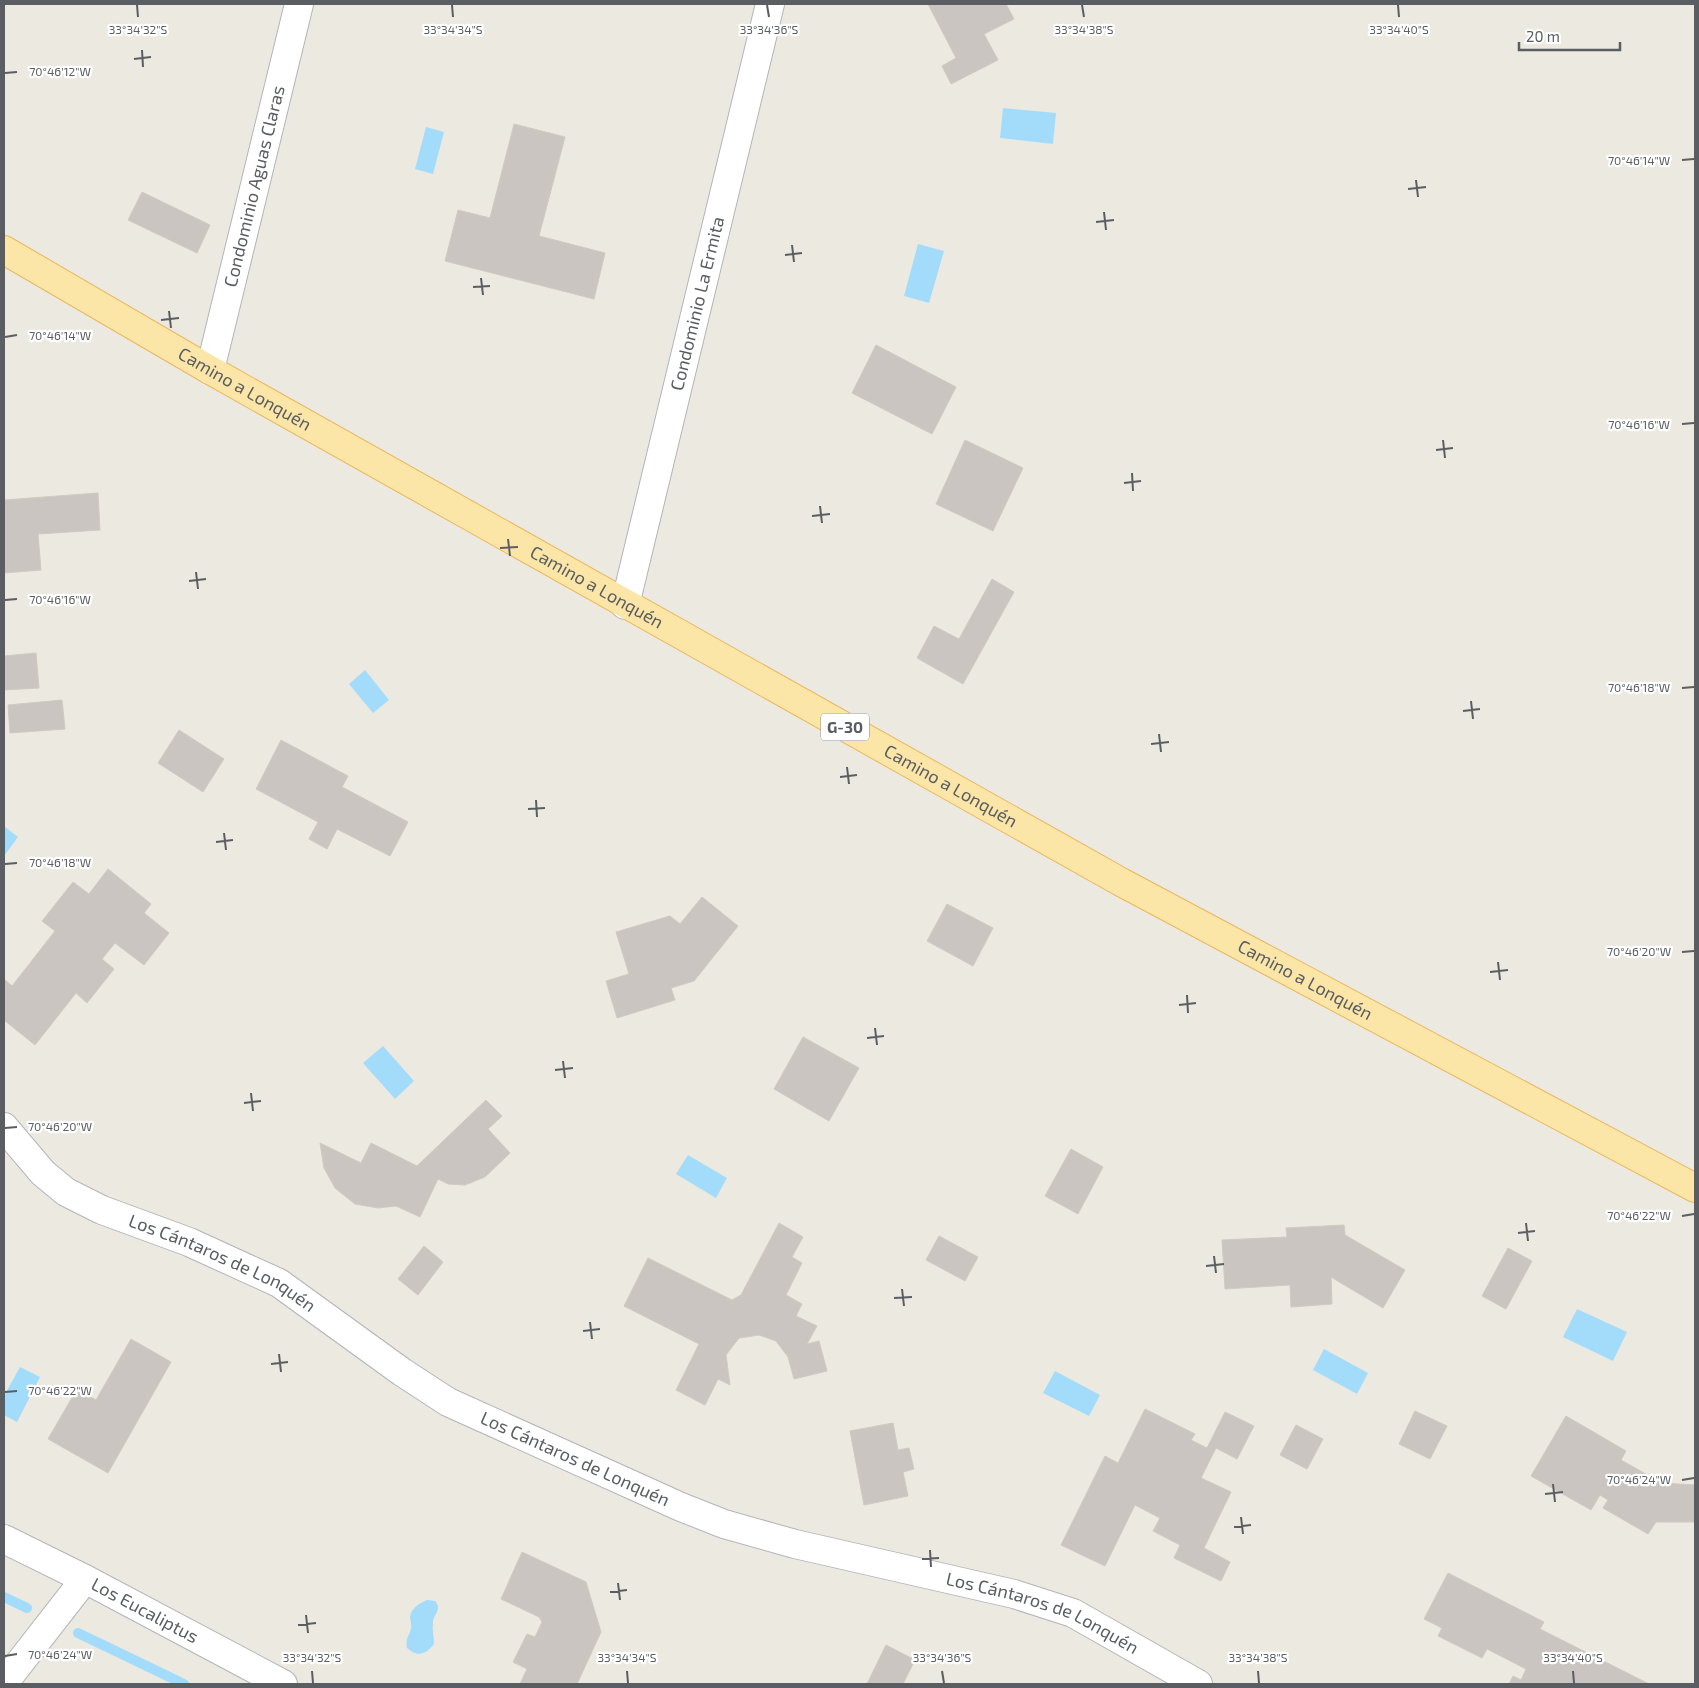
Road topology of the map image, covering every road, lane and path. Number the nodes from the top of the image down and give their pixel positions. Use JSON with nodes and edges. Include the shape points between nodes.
{"nodes":[{"id":1,"x":299,"y":4,"type":"edge"},
{"id":2,"x":770,"y":4,"type":"edge"},
{"id":3,"x":4,"y":250,"type":"edge"},
{"id":4,"x":210,"y":370,"type":"junction"},
{"id":5,"x":625,"y":605,"type":"junction"},
{"id":6,"x":4,"y":1127,"type":"edge"},
{"id":7,"x":1695,"y":1188,"type":"edge"},
{"id":8,"x":4,"y":1539,"type":"edge"},
{"id":9,"x":85,"y":1579,"type":"junction"},
{"id":10,"x":4,"y":1683,"type":"edge"},
{"id":11,"x":283,"y":1684,"type":"edge"},
{"id":12,"x":1198,"y":1684,"type":"edge"}],
"edges":[{"from":1,"to":4,"type":"street","name":"Condominio Aguas Claras"},
{"from":2,"to":5,"type":"street","name":"Condominio La Ermita"},
{"from":3,"to":4,"type":"main road","name":"Camino a Lonquén","number":"G-30"},
{"from":4,"to":5,"type":"main road","name":"Camino a Lonquén","number":"G-30"},
{"from":5,"to":7,"type":"main road","name":"Camino a Lonquén","number":"G-30","via":[[1121,882]]},
{"from":6,"to":12,"type":"street","name":"Los Cántaros de Lonquén","via":[[43,1173],[66,1192],[279,1283],[448,1402],[724,1524],[795,1544],[1014,1594],[1073,1613]]},
{"from":8,"to":9,"type":"street","name":"Los Eucaliptus"},
{"from":9,"to":10,"type":"street"},
{"from":9,"to":11,"type":"street","name":"Los Eucaliptus"}]}
